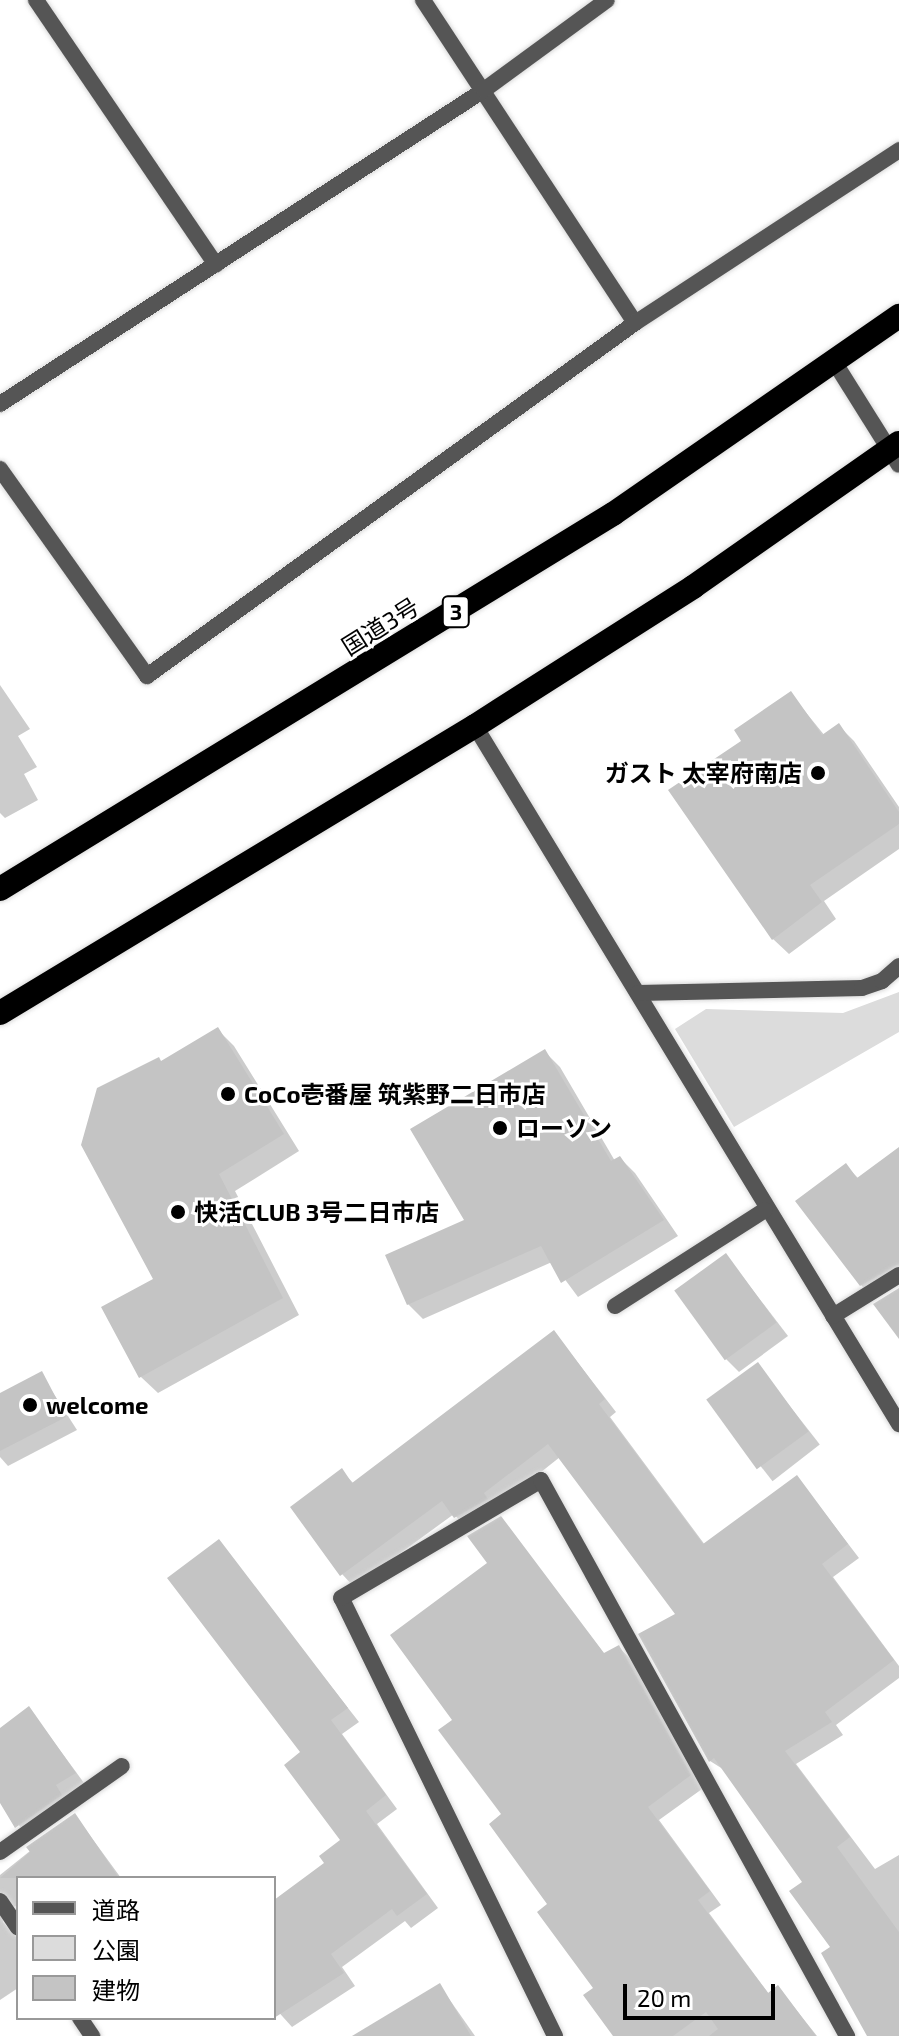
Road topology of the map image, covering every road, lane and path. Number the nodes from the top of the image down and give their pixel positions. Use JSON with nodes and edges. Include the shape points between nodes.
{"nodes":[{"id":1,"x":36,"y":0,"type":"edge"},
{"id":2,"x":423,"y":0,"type":"edge"},
{"id":3,"x":607,"y":0,"type":"edge"},
{"id":4,"x":484,"y":90,"type":"junction"},
{"id":5,"x":899,"y":150,"type":"edge"},
{"id":6,"x":216,"y":265,"type":"junction"},
{"id":7,"x":899,"y":316,"type":"edge"},
{"id":8,"x":635,"y":323,"type":"junction"},
{"id":9,"x":835,"y":363,"type":"junction"},
{"id":10,"x":0,"y":404,"type":"edge"},
{"id":11,"x":896,"y":453,"type":"edge"},
{"id":12,"x":0,"y":469,"type":"edge"},
{"id":13,"x":7,"y":494,"type":"edge"},
{"id":14,"x":475,"y":726,"type":"junction"},
{"id":15,"x":0,"y":889,"type":"edge"},
{"id":16,"x":899,"y":966,"type":"edge"},
{"id":17,"x":638,"y":993,"type":"junction"},
{"id":18,"x":0,"y":1013,"type":"edge"},
{"id":19,"x":765,"y":1210,"type":"junction"},
{"id":20,"x":899,"y":1275,"type":"edge"},
{"id":21,"x":615,"y":1306,"type":"dead end"},
{"id":22,"x":833,"y":1316,"type":"junction"},
{"id":23,"x":899,"y":1424,"type":"edge"},
{"id":24,"x":122,"y":1766,"type":"dead end"},
{"id":25,"x":0,"y":1852,"type":"edge"},
{"id":26,"x":0,"y":1901,"type":"edge"},
{"id":27,"x":16,"y":1925,"type":"edge"},
{"id":28,"x":555,"y":2036,"type":"edge"},
{"id":29,"x":847,"y":2036,"type":"edge"}],
"edges":[{"from":1,"to":6,"type":"street"},
{"from":2,"to":4,"type":"street"},
{"from":3,"to":4,"type":"street"},
{"from":4,"to":6,"type":"street"},
{"from":4,"to":8,"type":"street"},
{"from":5,"to":8,"type":"street"},
{"from":6,"to":10,"type":"street"},
{"from":7,"to":9,"type":"highway","name":"国道3号","number":"3"},
{"from":8,"to":13,"type":"street","via":[[147,676]]},
{"from":9,"to":11,"type":"street"},
{"from":9,"to":15,"type":"highway","name":"国道3号","number":"3","via":[[613,514]]},
{"from":11,"to":14,"type":"highway"},
{"from":12,"to":13,"type":"street"},
{"from":14,"to":17,"type":"street"},
{"from":14,"to":18,"type":"highway"},
{"from":16,"to":17,"type":"street","via":[[882,981],[862,988]]},
{"from":17,"to":19,"type":"street"},
{"from":19,"to":21,"type":"street"},
{"from":19,"to":22,"type":"street"},
{"from":20,"to":22,"type":"street"},
{"from":22,"to":23,"type":"street"},
{"from":24,"to":25,"type":"street"},
{"from":26,"to":27,"type":"street"},
{"from":28,"to":29,"type":"street","via":[[341,1598],[541,1480]]}]}
